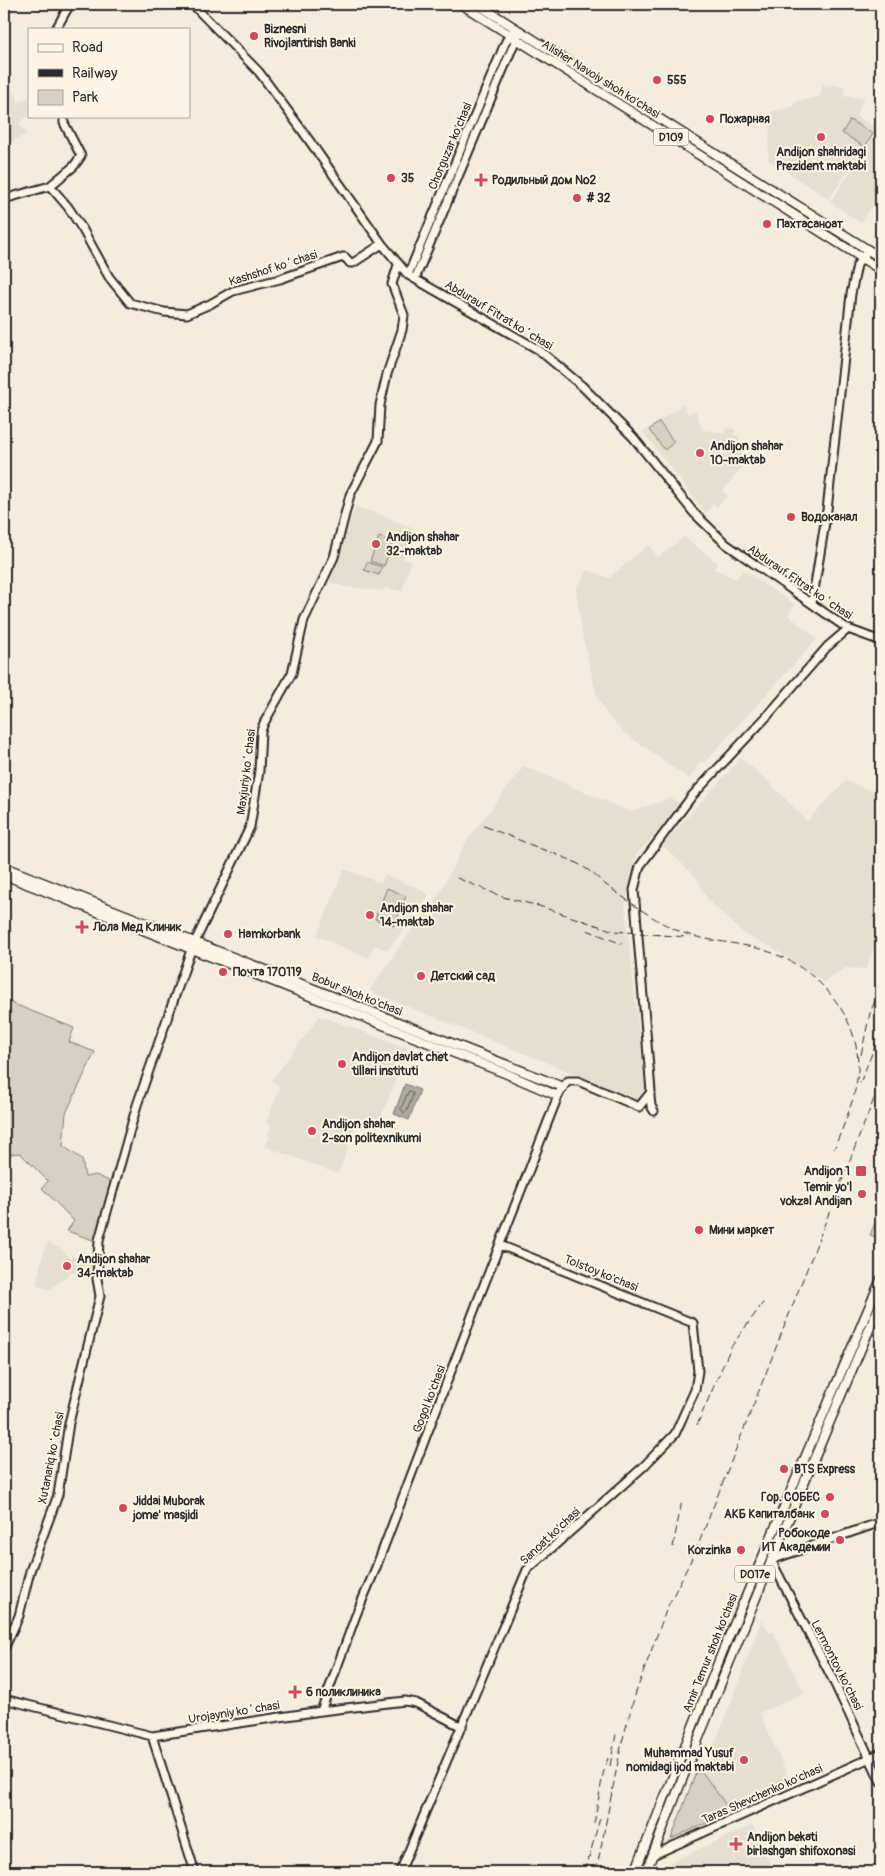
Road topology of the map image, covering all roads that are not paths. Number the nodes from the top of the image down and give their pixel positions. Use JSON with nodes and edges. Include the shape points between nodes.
{"nodes":[{"id":1,"x":70,"y":4,"type":"edge"},
{"id":2,"x":192,"y":4,"type":"edge"},
{"id":3,"x":461,"y":4,"type":"edge"},
{"id":4,"x":477,"y":4,"type":"edge"},
{"id":5,"x":57,"y":28,"type":"edge"},
{"id":6,"x":517,"y":29,"type":"junction"},
{"id":7,"x":512,"y":37,"type":"junction"},
{"id":8,"x":64,"y":118,"type":"edge"},
{"id":9,"x":689,"y":137,"type":"junction"},
{"id":10,"x":701,"y":144,"type":"junction"},
{"id":11,"x":684,"y":145,"type":"junction"},
{"id":12,"x":696,"y":152,"type":"junction"},
{"id":13,"x":50,"y":186,"type":"junction"},
{"id":14,"x":780,"y":195,"type":"junction"},
{"id":15,"x":4,"y":199,"type":"edge"},
{"id":16,"x":776,"y":203,"type":"junction"},
{"id":17,"x":382,"y":244,"type":"junction"},
{"id":18,"x":868,"y":250,"type":"junction"},
{"id":19,"x":862,"y":258,"type":"junction"},
{"id":20,"x":881,"y":258,"type":"edge"},
{"id":21,"x":398,"y":265,"type":"junction"},
{"id":22,"x":881,"y":270,"type":"edge"},
{"id":23,"x":408,"y":275,"type":"junction"},
{"id":24,"x":415,"y":278,"type":"junction"},
{"id":25,"x":812,"y":603,"type":"junction"},
{"id":26,"x":848,"y":629,"type":"junction"},
{"id":27,"x":881,"y":641,"type":"edge"},
{"id":28,"x":4,"y":867,"type":"edge"},
{"id":29,"x":4,"y":874,"type":"edge"},
{"id":30,"x":196,"y":942,"type":"junction"},
{"id":31,"x":192,"y":950,"type":"junction"},
{"id":32,"x":486,"y":1061,"type":"junction"},
{"id":33,"x":510,"y":1066,"type":"junction"},
{"id":34,"x":507,"y":1074,"type":"junction"},
{"id":35,"x":562,"y":1087,"type":"junction"},
{"id":36,"x":558,"y":1096,"type":"junction"},
{"id":37,"x":650,"y":1096,"type":"junction"},
{"id":38,"x":654,"y":1111,"type":"dead end"},
{"id":39,"x":500,"y":1246,"type":"junction"},
{"id":40,"x":881,"y":1279,"type":"edge"},
{"id":41,"x":881,"y":1302,"type":"edge"},
{"id":42,"x":693,"y":1323,"type":"joint"},
{"id":43,"x":881,"y":1522,"type":"edge"},
{"id":44,"x":762,"y":1556,"type":"junction"},
{"id":45,"x":771,"y":1560,"type":"junction"},
{"id":46,"x":4,"y":1650,"type":"edge"},
{"id":47,"x":4,"y":1699,"type":"edge"},
{"id":48,"x":321,"y":1710,"type":"junction"},
{"id":49,"x":462,"y":1727,"type":"junction"},
{"id":50,"x":152,"y":1736,"type":"junction"},
{"id":51,"x":881,"y":1753,"type":"edge"},
{"id":52,"x":870,"y":1758,"type":"junction"},
{"id":53,"x":881,"y":1782,"type":"edge"},
{"id":54,"x":653,"y":1855,"type":"junction"},
{"id":55,"x":195,"y":1872,"type":"edge"},
{"id":56,"x":400,"y":1872,"type":"edge"},
{"id":57,"x":635,"y":1872,"type":"edge"},
{"id":58,"x":646,"y":1872,"type":"edge"}],
"edges":[{"from":1,"to":5,"type":"main road"},
{"from":2,"to":17,"type":"main road","name":"Abdurauf Fitrat koʻchasi","via":[[259,72]]},
{"from":3,"to":7,"type":"main road","name":"Alisher Navoiy shoh ko'chasi","number":"D109"},
{"from":4,"to":6,"type":"main road","name":"Alisher Navoiy shoh ko'chasi","number":"D109"},
{"from":6,"to":7,"type":"main road","name":"Chorguzar ko'chasi"},
{"from":6,"to":9,"type":"main road","name":"Alisher Navoiy shoh ko'chasi","number":"D109"},
{"from":7,"to":11,"type":"main road","name":"Alisher Navoiy shoh ko'chasi","number":"D109"},
{"from":7,"to":23,"type":"main road","name":"Chorguzar ko'chasi"},
{"from":7,"to":24,"type":"main road","name":"Chorguzar ko'chasi"},
{"from":8,"to":13,"type":"main road","via":[[81,156]]},
{"from":9,"to":10,"type":"main road","name":"Alisher Navoiy shoh ko'chasi","number":"D109"},
{"from":9,"to":11,"type":"main road"},
{"from":10,"to":12,"type":"main road"},
{"from":10,"to":14,"type":"main road","name":"Alisher Navoiy shoh ko'chasi","number":"D109"},
{"from":11,"to":12,"type":"main road","name":"Alisher Navoiy shoh ko'chasi","number":"D109"},
{"from":12,"to":16,"type":"main road","name":"Alisher Navoiy shoh ko'chasi","number":"D109"},
{"from":13,"to":15,"type":"main road"},
{"from":13,"to":17,"type":"main road","name":"Kashshof koʻchasi","via":[[83,230],[109,277],[130,302],[175,314],[187,314],[233,291],[343,257],[353,263]]},
{"from":14,"to":16,"type":"main road"},
{"from":14,"to":18,"type":"main road","name":"Alisher Navoiy shoh ko'chasi","number":"D109"},
{"from":16,"to":19,"type":"main road","name":"Alisher Navoiy shoh ko'chasi","number":"D109"},
{"from":17,"to":21,"type":"main road","name":"Abdurauf Fitrat koʻchasi"},
{"from":18,"to":19,"type":"main road"},
{"from":18,"to":20,"type":"main road","name":"Alisher Navoiy shoh ko'chasi","number":"D109"},
{"from":19,"to":22,"type":"main road","name":"Alisher Navoiy shoh ko'chasi","number":"D109"},
{"from":19,"to":25,"type":"main road","via":[[857,264],[850,294],[827,510]]},
{"from":21,"to":23,"type":"main road","name":"Abdurauf Fitrat koʻchasi"},
{"from":21,"to":30,"type":"main road","name":"Maxjuriy koʻchasi","via":[[392,284],[404,315],[380,404],[378,441],[350,495],[334,557],[304,620],[292,673],[261,731],[259,771],[250,827]]},
{"from":23,"to":24,"type":"main road","name":"Abdurauf Fitrat koʻchasi"},
{"from":24,"to":25,"type":"main road","name":"Abdurauf Fitrat koʻchasi","via":[[539,350],[582,386],[633,438],[717,536]]},
{"from":25,"to":26,"type":"main road","name":"Abdurauf Fitrat koʻchasi"},
{"from":26,"to":27,"type":"main road","name":"Abdurauf Fitrat koʻchasi"},
{"from":26,"to":37,"type":"main road","via":[[827,646],[692,796],[640,866],[634,890]]},
{"from":28,"to":30,"type":"main road","name":"Bobur shoh ko'chasi"},
{"from":29,"to":31,"type":"main road","name":"Bobur shoh ko'chasi"},
{"from":30,"to":31,"type":"main road","name":"Maxjuriy koʻchasi"},
{"from":30,"to":32,"type":"main road","name":"Bobur shoh ko'chasi"},
{"from":31,"to":32,"type":"main road","name":"Bobur shoh ko'chasi"},
{"from":31,"to":46,"type":"main road","name":"Xutanariq koʻchasi","via":[[136,1105],[102,1229],[97,1279],[100,1296],[69,1423],[58,1495],[30,1571],[19,1616]]},
{"from":32,"to":33,"type":"main road","name":"Bobur shoh ko'chasi"},
{"from":32,"to":34,"type":"main road","name":"Bobur shoh ko'chasi"},
{"from":33,"to":34,"type":"main road"},
{"from":33,"to":35,"type":"main road","name":"Bobur shoh ko'chasi"},
{"from":34,"to":36,"type":"main road","name":"Bobur shoh ko'chasi"},
{"from":35,"to":36,"type":"main road"},
{"from":35,"to":37,"type":"main road","via":[[568,1081],[578,1081],[639,1107]]},
{"from":36,"to":39,"type":"main road","name":"Gogol ko'chasi"},
{"from":37,"to":38,"type":"main road"},
{"from":39,"to":42,"type":"main road","name":"Tolstoy ko'chasi"},
{"from":39,"to":48,"type":"main road","name":"Gogol ko'chasi"},
{"from":40,"to":44,"type":"main road","name":"Amir Temur shoh ko'chasi","number":"D017e"},
{"from":41,"to":45,"type":"main road","name":"Amir Temur shoh ko'chasi","number":"D017e"},
{"from":42,"to":49,"type":"main road","name":"Sanoat ko'chasi","via":[[698,1371],[695,1390],[675,1434],[527,1570]]},
{"from":43,"to":45,"type":"main road"},
{"from":44,"to":45,"type":"main road"},
{"from":44,"to":57,"type":"main road","name":"Amir Temur shoh ko'chasi","number":"D017e"},
{"from":45,"to":52,"type":"main road","name":"Lermontov ko’chasi"},
{"from":45,"to":54,"type":"main road","name":"Amir Temur shoh ko'chasi","number":"D017e"},
{"from":47,"to":50,"type":"main road"},
{"from":48,"to":49,"type":"main road","name":"Urоjayniy koʻchasi","via":[[405,1701],[416,1703]]},
{"from":48,"to":50,"type":"main road","name":"Urоjayniy koʻchasi"},
{"from":49,"to":56,"type":"main road","name":"Sanoat ko'chasi"},
{"from":50,"to":55,"type":"main road"},
{"from":51,"to":52,"type":"main road","name":"Taras Shevchenko ko'chasi"},
{"from":52,"to":53,"type":"main road","name":"Lermontov ko’chasi"},
{"from":52,"to":54,"type":"main road","name":"Taras Shevchenko ko'chasi"},
{"from":54,"to":58,"type":"main road","name":"Amir Temur shoh ko'chasi","number":"D017e"}]}
